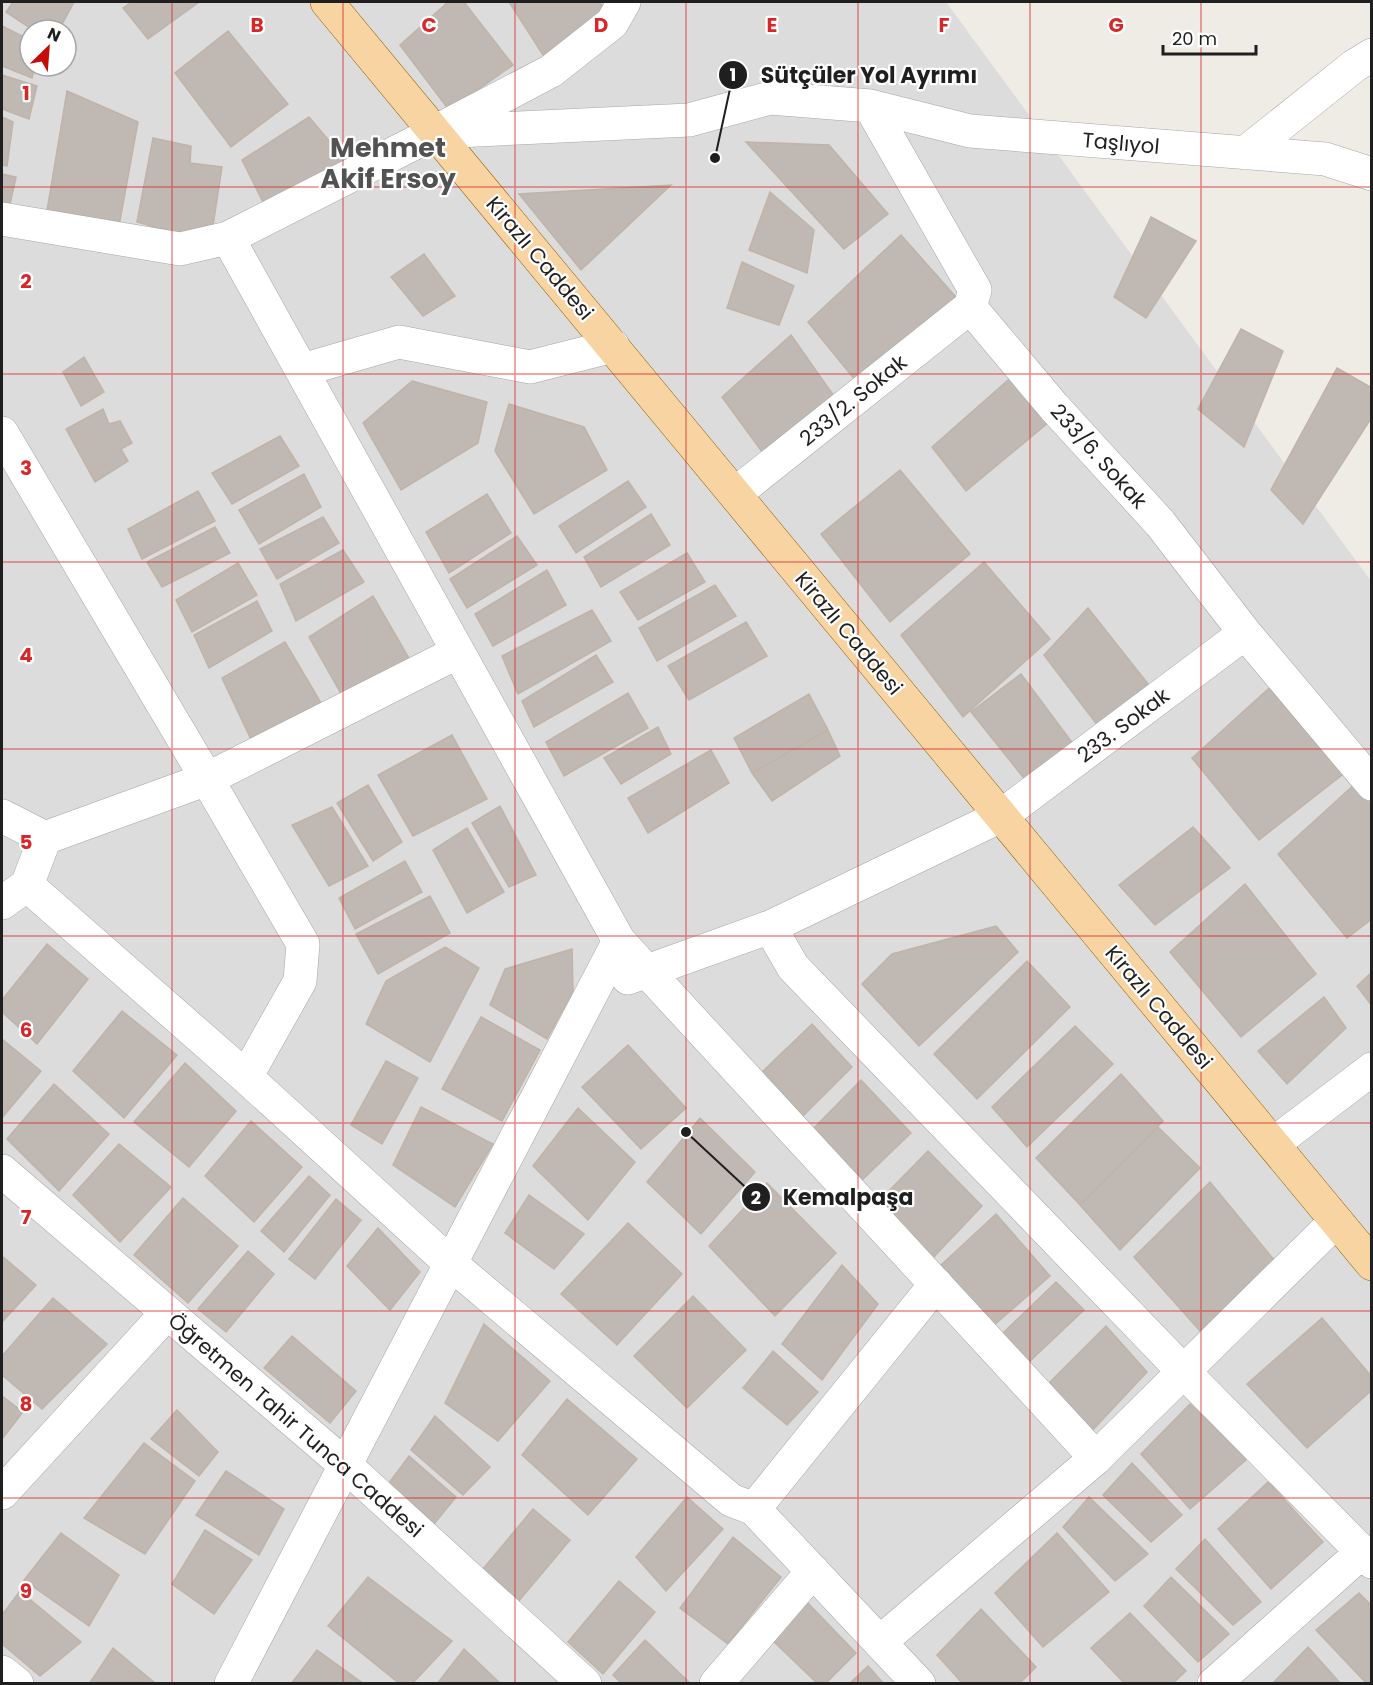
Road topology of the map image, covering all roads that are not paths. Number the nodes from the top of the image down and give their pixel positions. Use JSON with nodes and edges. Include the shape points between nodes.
{"nodes":[{"id":1,"x":327,"y":2,"type":"edge"},
{"id":2,"x":624,"y":2,"type":"edge"},
{"id":3,"x":1371,"y":55,"type":"edge"},
{"id":4,"x":870,"y":106,"type":"junction"},
{"id":5,"x":436,"y":132,"type":"junction"},
{"id":6,"x":1245,"y":153,"type":"junction"},
{"id":7,"x":1371,"y":174,"type":"edge"},
{"id":8,"x":2,"y":219,"type":"edge"},
{"id":9,"x":228,"y":238,"type":"junction"},
{"id":10,"x":970,"y":307,"type":"junction"},
{"id":11,"x":613,"y":346,"type":"junction"},
{"id":12,"x":302,"y":370,"type":"junction"},
{"id":13,"x":2,"y":433,"type":"edge"},
{"id":14,"x":735,"y":494,"type":"junction"},
{"id":15,"x":1245,"y":633,"type":"junction"},
{"id":16,"x":458,"y":652,"type":"junction"},
{"id":17,"x":207,"y":779,"type":"junction"},
{"id":18,"x":1371,"y":784,"type":"edge"},
{"id":19,"x":2,"y":816,"type":"edge"},
{"id":20,"x":1001,"y":816,"type":"junction"},
{"id":21,"x":45,"y":838,"type":"junction"},
{"id":22,"x":14,"y":894,"type":"edge"},
{"id":23,"x":770,"y":927,"type":"junction"},
{"id":24,"x":619,"y":941,"type":"junction"},
{"id":25,"x":646,"y":971,"type":"junction"},
{"id":26,"x":593,"y":992,"type":"junction"},
{"id":27,"x":1371,"y":1069,"type":"edge"},
{"id":28,"x":246,"y":1077,"type":"junction"},
{"id":29,"x":1273,"y":1144,"type":"junction"},
{"id":30,"x":2,"y":1171,"type":"edge"},
{"id":31,"x":1336,"y":1221,"type":"junction"},
{"id":32,"x":450,"y":1263,"type":"junction"},
{"id":33,"x":1371,"y":1264,"type":"edge"},
{"id":34,"x":936,"y":1284,"type":"junction"},
{"id":35,"x":167,"y":1313,"type":"junction"},
{"id":36,"x":1184,"y":1372,"type":"junction"},
{"id":37,"x":1096,"y":1458,"type":"junction"},
{"id":38,"x":344,"y":1464,"type":"junction"},
{"id":39,"x":2,"y":1493,"type":"edge"},
{"id":40,"x":754,"y":1509,"type":"junction"},
{"id":41,"x":1366,"y":1558,"type":"edge"},
{"id":42,"x":813,"y":1572,"type":"junction"},
{"id":43,"x":880,"y":1642,"type":"junction"},
{"id":44,"x":2,"y":1672,"type":"edge"},
{"id":45,"x":17,"y":1683,"type":"edge"},
{"id":46,"x":231,"y":1683,"type":"edge"},
{"id":47,"x":585,"y":1683,"type":"edge"},
{"id":48,"x":716,"y":1683,"type":"edge"},
{"id":49,"x":919,"y":1683,"type":"edge"},
{"id":50,"x":1214,"y":1683,"type":"edge"}],
"edges":[{"from":1,"to":5,"type":"main road","name":"Kirazlı Caddesi"},
{"from":2,"to":5,"type":"street","via":[[612,22],[551,71]]},
{"from":3,"to":6,"type":"street"},
{"from":4,"to":5,"type":"street","name":"Taşlıyol","via":[[770,98],[689,120]]},
{"from":4,"to":6,"type":"street","name":"Taşlıyol","via":[[970,131]]},
{"from":4,"to":10,"type":"street","via":[[975,290]]},
{"from":5,"to":9,"type":"street"},
{"from":5,"to":11,"type":"main road","name":"Kirazlı Caddesi"},
{"from":6,"to":7,"type":"street","name":"Taşlıyol","via":[[1324,159]]},
{"from":8,"to":9,"type":"street","via":[[180,249]]},
{"from":9,"to":12,"type":"street"},
{"from":10,"to":14,"type":"street","name":"233/2. Sokak"},
{"from":10,"to":15,"type":"street","name":"233/6. Sokak","via":[[1160,523]]},
{"from":11,"to":12,"type":"street","via":[[530,367],[399,342]]},
{"from":11,"to":14,"type":"main road","name":"Kirazlı Caddesi"},
{"from":12,"to":16,"type":"street"},
{"from":13,"to":17,"type":"street"},
{"from":14,"to":20,"type":"main road","name":"Kirazlı Caddesi"},
{"from":15,"to":18,"type":"street","name":"233/6. Sokak"},
{"from":15,"to":20,"type":"street","name":"233. Sokak"},
{"from":16,"to":17,"type":"street"},
{"from":16,"to":24,"type":"street"},
{"from":17,"to":21,"type":"street"},
{"from":17,"to":28,"type":"street","via":[[303,944],[300,981]]},
{"from":19,"to":21,"type":"street"},
{"from":20,"to":23,"type":"street","name":"233. Sokak"},
{"from":20,"to":29,"type":"main road","name":"Kirazlı Caddesi"},
{"from":21,"to":22,"type":"street"},
{"from":22,"to":28,"type":"street"},
{"from":23,"to":25,"type":"street","name":"233. Sokak"},
{"from":23,"to":36,"type":"street","via":[[793,967]]},
{"from":24,"to":25,"type":"street"},
{"from":24,"to":26,"type":"street"},
{"from":25,"to":26,"type":"street","name":"233. Sokak"},
{"from":25,"to":34,"type":"street"},
{"from":26,"to":32,"type":"street"},
{"from":27,"to":29,"type":"street"},
{"from":28,"to":32,"type":"street"},
{"from":29,"to":31,"type":"main road","name":"Kirazlı Caddesi"},
{"from":30,"to":35,"type":"street","name":"Öğretmen Tahir Tunca Caddesi"},
{"from":31,"to":33,"type":"main road","name":"Kirazlı Caddesi"},
{"from":31,"to":36,"type":"street"},
{"from":32,"to":38,"type":"street"},
{"from":32,"to":40,"type":"street","via":[[731,1500]]},
{"from":34,"to":37,"type":"street"},
{"from":34,"to":40,"type":"street"},
{"from":35,"to":38,"type":"street","name":"Öğretmen Tahir Tunca Caddesi"},
{"from":35,"to":39,"type":"street"},
{"from":36,"to":37,"type":"street"},
{"from":36,"to":41,"type":"street"},
{"from":37,"to":43,"type":"street"},
{"from":38,"to":46,"type":"street"},
{"from":38,"to":47,"type":"street","name":"Öğretmen Tahir Tunca Caddesi"},
{"from":40,"to":42,"type":"street"},
{"from":41,"to":50,"type":"street"},
{"from":42,"to":43,"type":"street"},
{"from":42,"to":48,"type":"street"},
{"from":43,"to":49,"type":"street"},
{"from":44,"to":45,"type":"street"}]}
